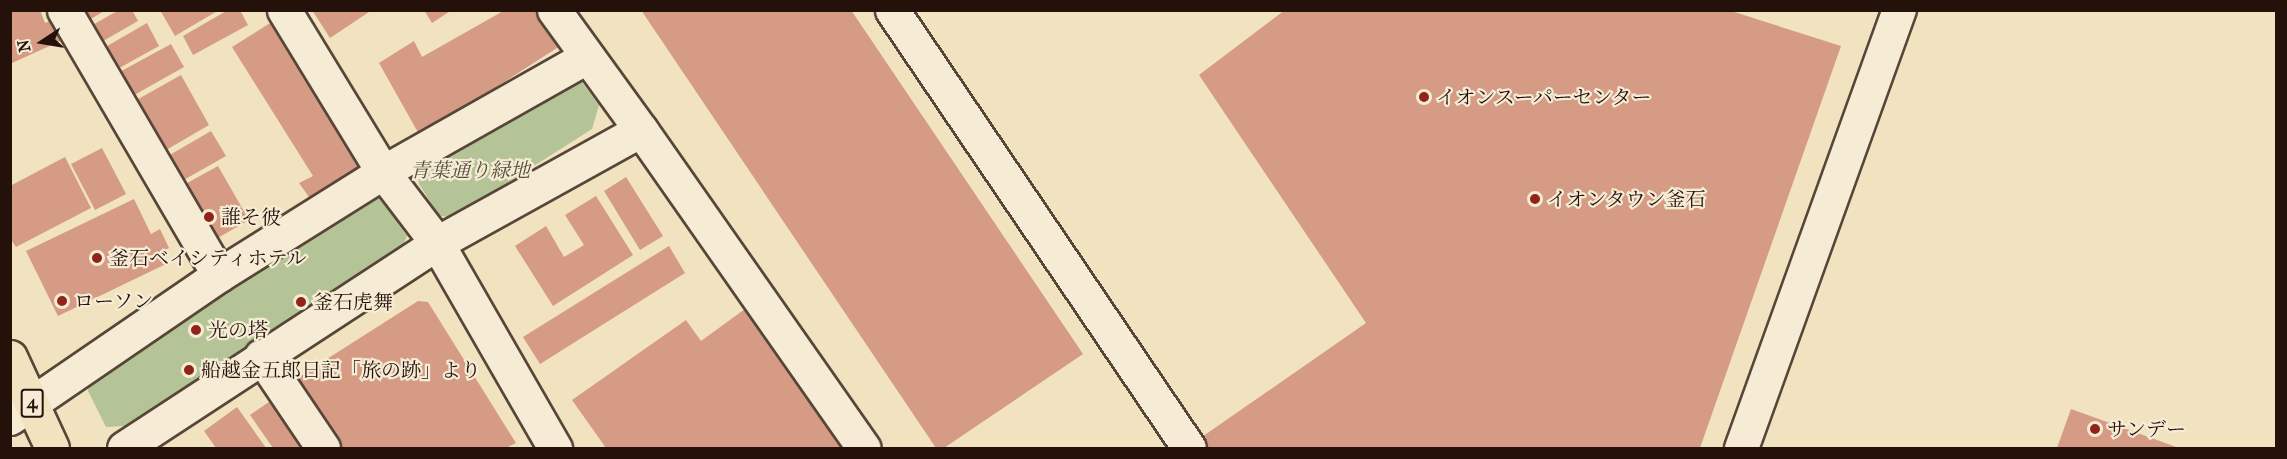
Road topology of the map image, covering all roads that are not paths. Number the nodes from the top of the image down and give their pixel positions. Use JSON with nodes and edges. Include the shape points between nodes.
{"nodes":[{"id":1,"x":64,"y":10,"type":"edge"},
{"id":2,"x":284,"y":10,"type":"edge"},
{"id":3,"x":554,"y":10,"type":"edge"},
{"id":4,"x":892,"y":10,"type":"edge"},
{"id":5,"x":1899,"y":10,"type":"edge"},
{"id":6,"x":586,"y":57,"type":"junction"},
{"id":7,"x":641,"y":130,"type":"junction"},
{"id":8,"x":383,"y":172,"type":"junction"},
{"id":9,"x":437,"y":243,"type":"junction"},
{"id":10,"x":219,"y":275,"type":"junction"},
{"id":11,"x":261,"y":356,"type":"junction"},
{"id":12,"x":10,"y":357,"type":"edge"},
{"id":13,"x":22,"y":411,"type":"edge"},
{"id":14,"x":52,"y":448,"type":"edge"},
{"id":15,"x":124,"y":448,"type":"edge"},
{"id":16,"x":323,"y":448,"type":"edge"},
{"id":17,"x":555,"y":448,"type":"edge"},
{"id":18,"x":864,"y":448,"type":"edge"},
{"id":19,"x":1189,"y":448,"type":"edge"},
{"id":20,"x":1741,"y":448,"type":"edge"}],
"edges":[{"from":1,"to":10,"type":"street"},
{"from":2,"to":8,"type":"street"},
{"from":3,"to":6,"type":"street"},
{"from":4,"to":19,"type":"street"},
{"from":5,"to":20,"type":"street"},
{"from":6,"to":7,"type":"street"},
{"from":6,"to":8,"type":"street"},
{"from":7,"to":9,"type":"street"},
{"from":7,"to":18,"type":"street"},
{"from":8,"to":9,"type":"street"},
{"from":8,"to":10,"type":"street"},
{"from":9,"to":11,"type":"street"},
{"from":9,"to":17,"type":"street"},
{"from":10,"to":13,"type":"street"},
{"from":11,"to":15,"type":"street"},
{"from":11,"to":16,"type":"street"},
{"from":12,"to":13,"type":"main road","number":"4"},
{"from":13,"to":14,"type":"main road","number":"4"}]}
